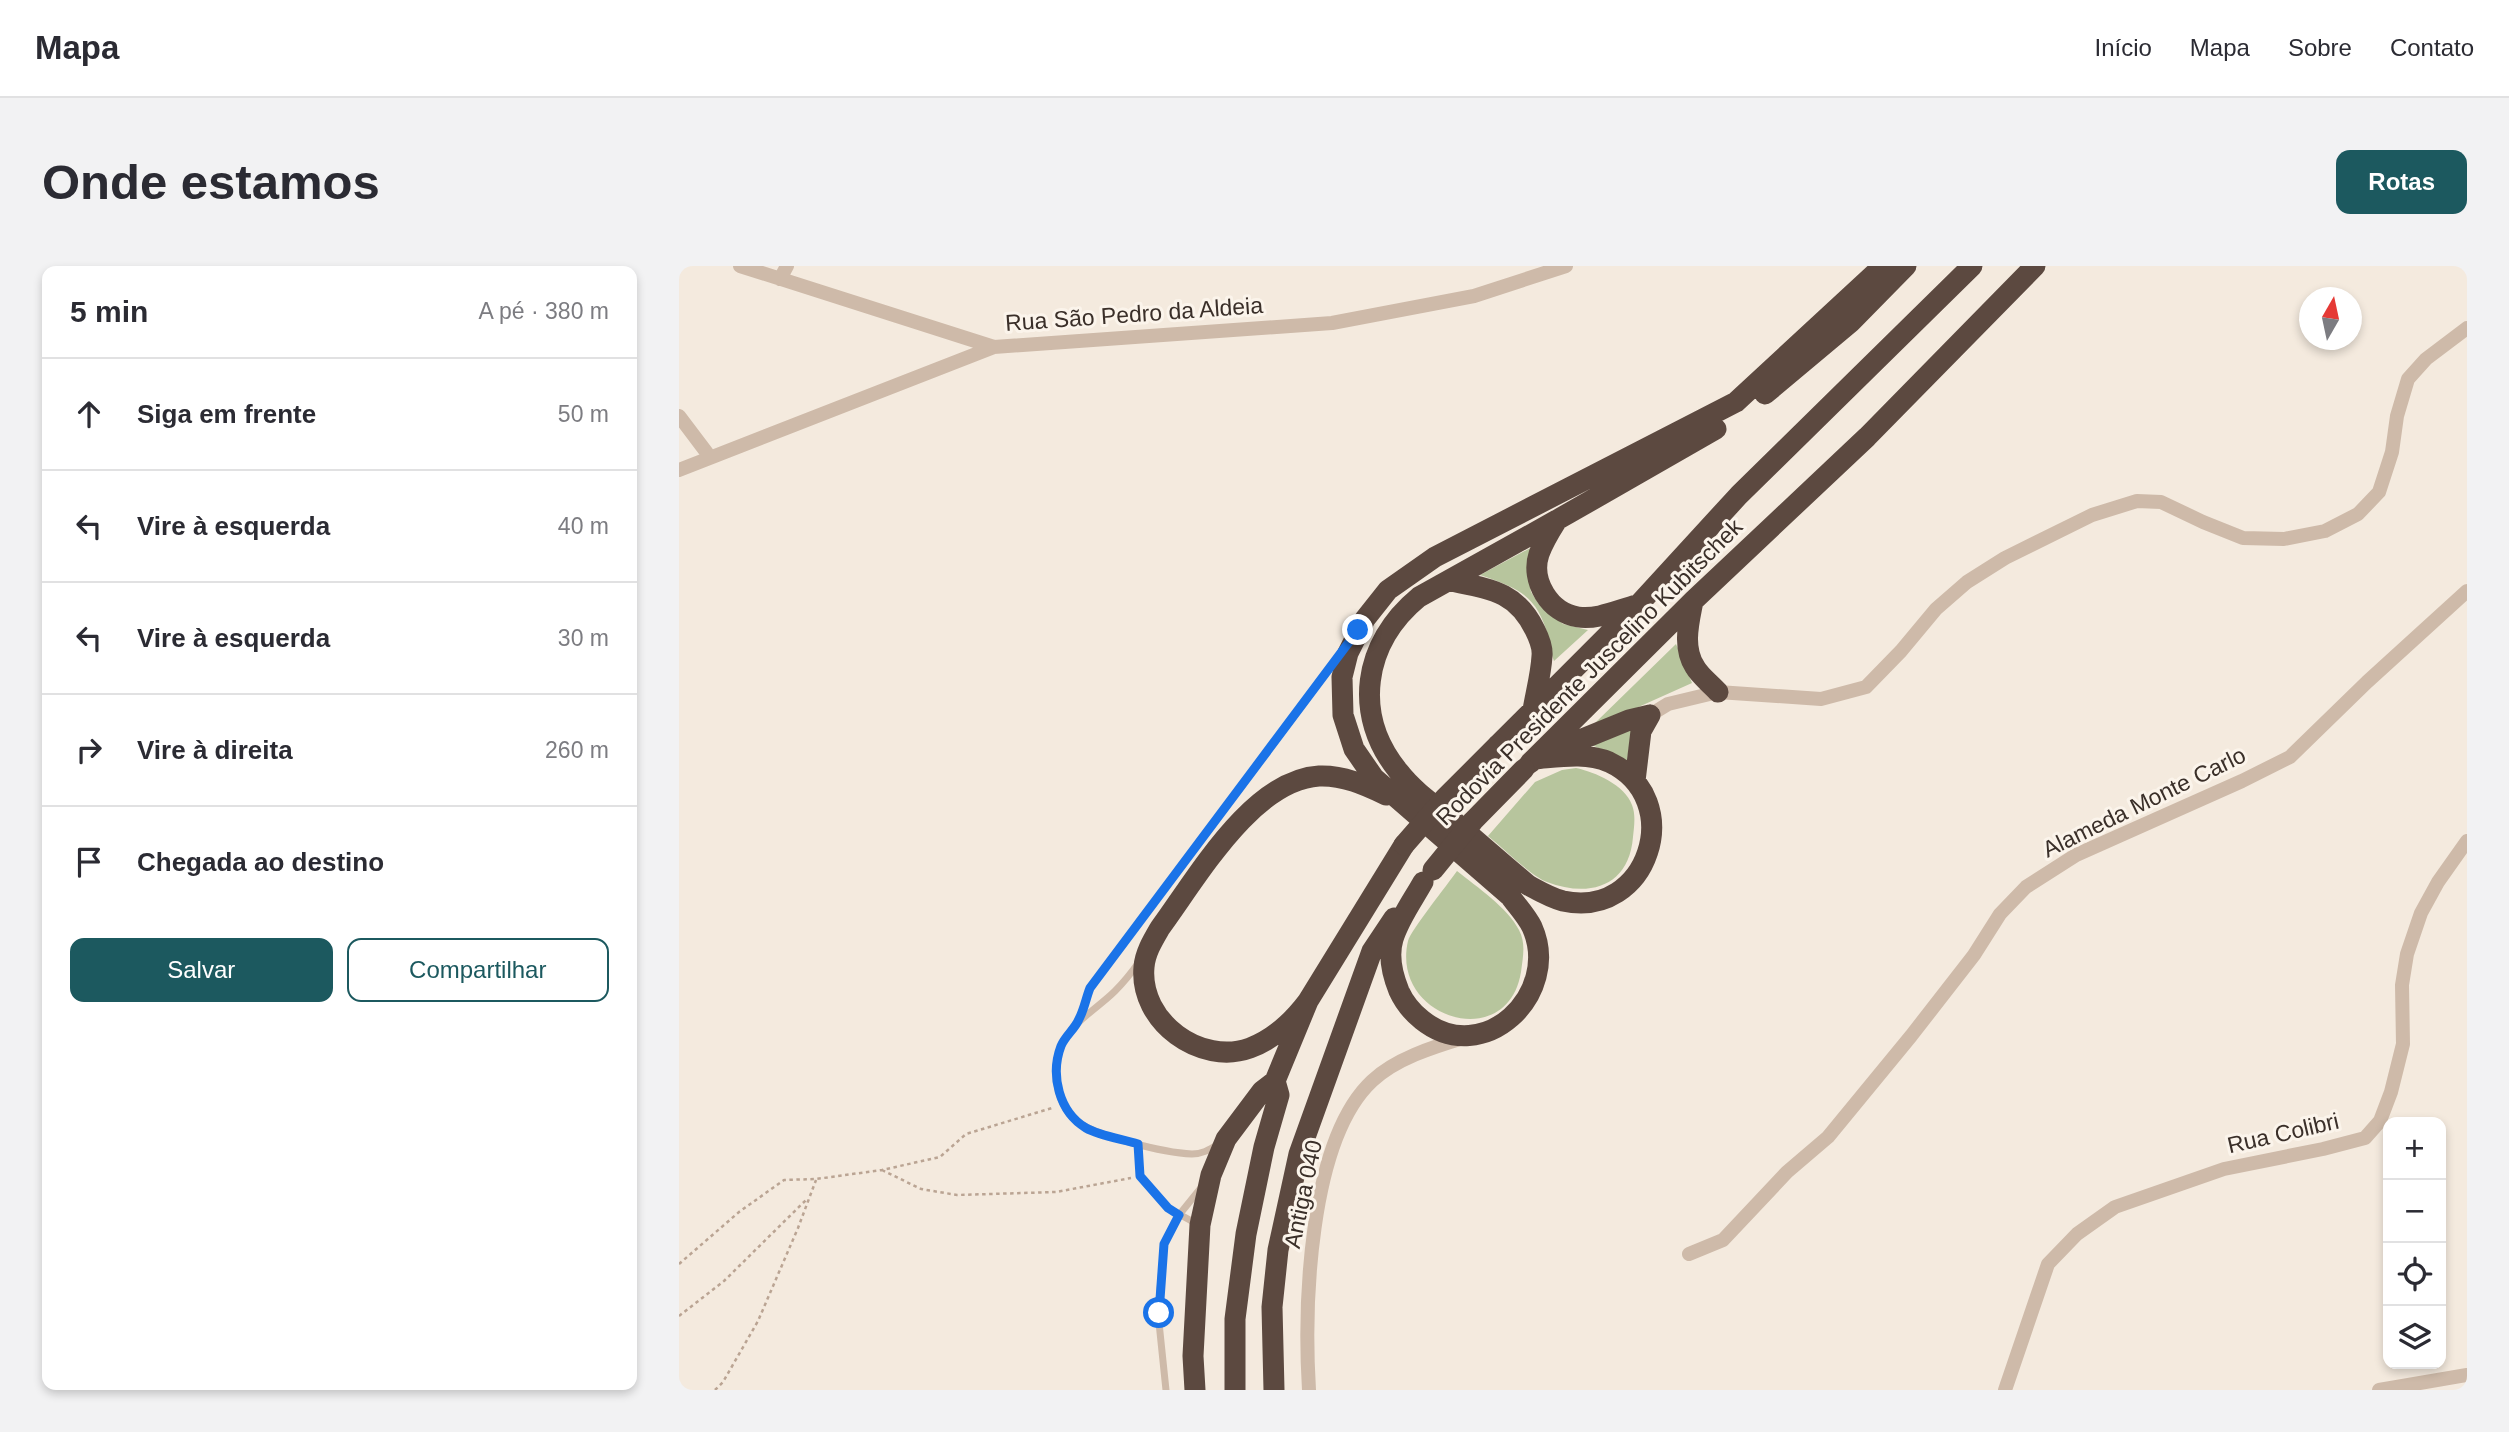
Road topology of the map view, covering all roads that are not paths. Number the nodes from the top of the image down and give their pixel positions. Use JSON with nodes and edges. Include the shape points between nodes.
{"nodes":[{"id":1,"x":740,"y":266,"type":"edge"},
{"id":2,"x":1566,"y":266,"type":"edge"},
{"id":3,"x":1883,"y":266,"type":"edge"},
{"id":4,"x":1906,"y":266,"type":"edge"},
{"id":5,"x":1972,"y":266,"type":"edge"},
{"id":6,"x":2033,"y":267,"type":"edge"},
{"id":7,"x":783,"y":272,"type":"edge"},
{"id":8,"x":2467,"y":328,"type":"edge"},
{"id":9,"x":994,"y":346,"type":"junction"},
{"id":10,"x":679,"y":416,"type":"edge"},
{"id":11,"x":710,"y":457,"type":"junction"},
{"id":12,"x":679,"y":470,"type":"edge"},
{"id":13,"x":1556,"y":520,"type":"junction"},
{"id":14,"x":1451,"y":580,"type":"junction"},
{"id":15,"x":2467,"y":591,"type":"edge"},
{"id":16,"x":1693,"y":601,"type":"junction"},
{"id":17,"x":1639,"y":604,"type":"junction"},
{"id":18,"x":1358,"y":630,"type":"junction"},
{"id":19,"x":1718,"y":691,"type":"junction"},
{"id":20,"x":1533,"y":710,"type":"junction"},
{"id":21,"x":1650,"y":715,"type":"junction"},
{"id":22,"x":1529,"y":764,"type":"junction"},
{"id":23,"x":1635,"y":781,"type":"junction"},
{"id":24,"x":1398,"y":800,"type":"junction"},
{"id":25,"x":2467,"y":841,"type":"edge"},
{"id":26,"x":1428,"y":876,"type":"junction"},
{"id":27,"x":1147,"y":953,"type":"junction"},
{"id":28,"x":1308,"y":1001,"type":"junction"},
{"id":29,"x":1079,"y":1021,"type":"junction"},
{"id":30,"x":1468,"y":1037,"type":"junction"},
{"id":31,"x":1275,"y":1080,"type":"junction"},
{"id":32,"x":1226,"y":1139,"type":"junction"},
{"id":33,"x":1138,"y":1144,"type":"junction"},
{"id":34,"x":1211,"y":1175,"type":"junction"},
{"id":35,"x":1179,"y":1215,"type":"junction"},
{"id":36,"x":1200,"y":1225,"type":"junction"},
{"id":37,"x":1689,"y":1254,"type":"dead end"},
{"id":38,"x":2467,"y":1375,"type":"edge"},
{"id":39,"x":2401,"y":1389,"type":"edge"},
{"id":40,"x":1165,"y":1390,"type":"edge"},
{"id":41,"x":1195,"y":1390,"type":"edge"},
{"id":42,"x":1235,"y":1390,"type":"edge"},
{"id":43,"x":1273,"y":1390,"type":"edge"},
{"id":44,"x":1309,"y":1390,"type":"edge"},
{"id":45,"x":2005,"y":1390,"type":"edge"},
{"id":46,"x":2379,"y":1390,"type":"edge"}],
"edges":[{"from":1,"to":7,"type":"street"},
{"from":2,"to":9,"type":"street","name":"Rua São Pedro da Aldeia","via":[[1474,296],[1332,323]]},
{"from":3,"to":18,"type":"highway","via":[[1736,402],[1435,557],[1388,590]]},
{"from":4,"to":13,"type":"highway","via":[[1851,322],[1744,413]]},
{"from":5,"to":17,"type":"highway","name":"Rodovia Presidente Juscelino Kubitschek","via":[[1739,495]]},
{"from":6,"to":16,"type":"highway","name":"Rodovia Presidente Juscelino Kubitschek","via":[[1867,437]]},
{"from":7,"to":9,"type":"street"},
{"from":8,"to":19,"type":"street","via":[[2408,379],[2379,492],[2358,514],[2325,531],[2284,539],[2243,538],[2161,502],[2137,501],[2092,515],[1967,582],[1936,609],[1866,687],[1821,698]]},
{"from":9,"to":11,"type":"street","name":"Rua São Pedro da Aldeia"},
{"from":10,"to":11,"type":"street"},
{"from":11,"to":12,"type":"street","name":"Rua São Pedro da Aldeia"},
{"from":13,"to":14,"type":"highway"},
{"from":13,"to":17,"type":"highway","via":[[1538,555],[1536,572],[1555,607],[1586,617]]},
{"from":14,"to":20,"type":"highway","via":[[1496,591],[1525,613],[1542,653]]},
{"from":14,"to":23,"type":"highway","via":[[1419,597],[1394,622],[1370,674],[1370,706],[1377,736],[1408,782],[1528,886],[1563,901],[1586,902],[1617,893],[1644,863],[1653,826],[1645,795]]},
{"from":15,"to":37,"type":"street","name":"Alameda Monte Carlo","via":[[2290,757],[2076,855],[2026,887],[2000,914],[1974,955],[1828,1137],[1787,1172],[1723,1240]]},
{"from":16,"to":19,"type":"highway","via":[[1687,645],[1691,660]]},
{"from":16,"to":22,"type":"highway","name":"Rodovia Presidente Juscelino Kubitschek"},
{"from":17,"to":20,"type":"highway","name":"Rodovia Presidente Juscelino Kubitschek"},
{"from":18,"to":24,"type":"highway","via":[[1342,677],[1346,728],[1367,769]]},
{"from":18,"to":29,"type":"lane","via":[[1090,988]]},
{"from":19,"to":21,"type":"street","via":[[1668,704]]},
{"from":20,"to":28,"type":"highway","name":"Rodovia Presidente Juscelino Kubitschek","bridge":true,"via":[[1404,845]]},
{"from":21,"to":22,"type":"highway"},
{"from":21,"to":23,"type":"highway","via":[[1641,731]]},
{"from":22,"to":23,"type":"highway","via":[[1593,757]]},
{"from":22,"to":26,"type":"highway","name":"Rodovia Presidente Juscelino Kubitschek","bridge":true},
{"from":24,"to":27,"type":"highway","via":[[1359,783],[1320,776],[1295,780],[1275,790],[1232,830],[1160,928]]},
{"from":24,"to":30,"type":"highway","via":[[1510,896],[1536,939],[1538,966],[1528,998],[1494,1029]]},
{"from":25,"to":45,"type":"street","name":"Rua Colibri","via":[[2421,912],[2407,954],[2402,985],[2403,1044],[2380,1121],[2365,1138],[2224,1169],[2115,1208],[2077,1234],[2048,1264]]},
{"from":26,"to":30,"type":"highway","via":[[1393,940],[1393,973],[1401,995],[1417,1016],[1436,1030]]},
{"from":26,"to":43,"type":"highway","name":"Rodovia Presidente Juscelino Kubitschek","via":[[1372,951],[1299,1154],[1278,1250],[1272,1307]]},
{"from":27,"to":28,"type":"highway","via":[[1144,978],[1150,1000],[1172,1031],[1199,1049],[1250,1048],[1277,1033]]},
{"from":27,"to":29,"type":"lane","via":[[1115,991]]},
{"from":28,"to":31,"type":"highway","name":"Rodovia Presidente Juscelino Kubitschek"},
{"from":29,"to":33,"type":"lane","via":[[1056,1061],[1063,1104],[1087,1129]]},
{"from":30,"to":44,"type":"street","name":"Antiga 040","via":[[1385,1071],[1370,1082],[1340,1128],[1313,1239],[1306,1347]]},
{"from":31,"to":32,"type":"highway"},
{"from":31,"to":42,"type":"highway","name":"Rodovia Presidente Juscelino Kubitschek","via":[[1279,1095],[1246,1234],[1235,1319]]},
{"from":32,"to":33,"type":"lane","via":[[1194,1154]]},
{"from":32,"to":34,"type":"highway"},
{"from":33,"to":35,"type":"lane","via":[[1140,1176]]},
{"from":34,"to":35,"type":"lane"},
{"from":34,"to":36,"type":"highway"},
{"from":35,"to":36,"type":"lane"},
{"from":35,"to":40,"type":"lane","via":[[1164,1244],[1159,1313]]},
{"from":36,"to":41,"type":"highway"},
{"from":38,"to":39,"type":"street"},
{"from":39,"to":46,"type":"street"}]}
